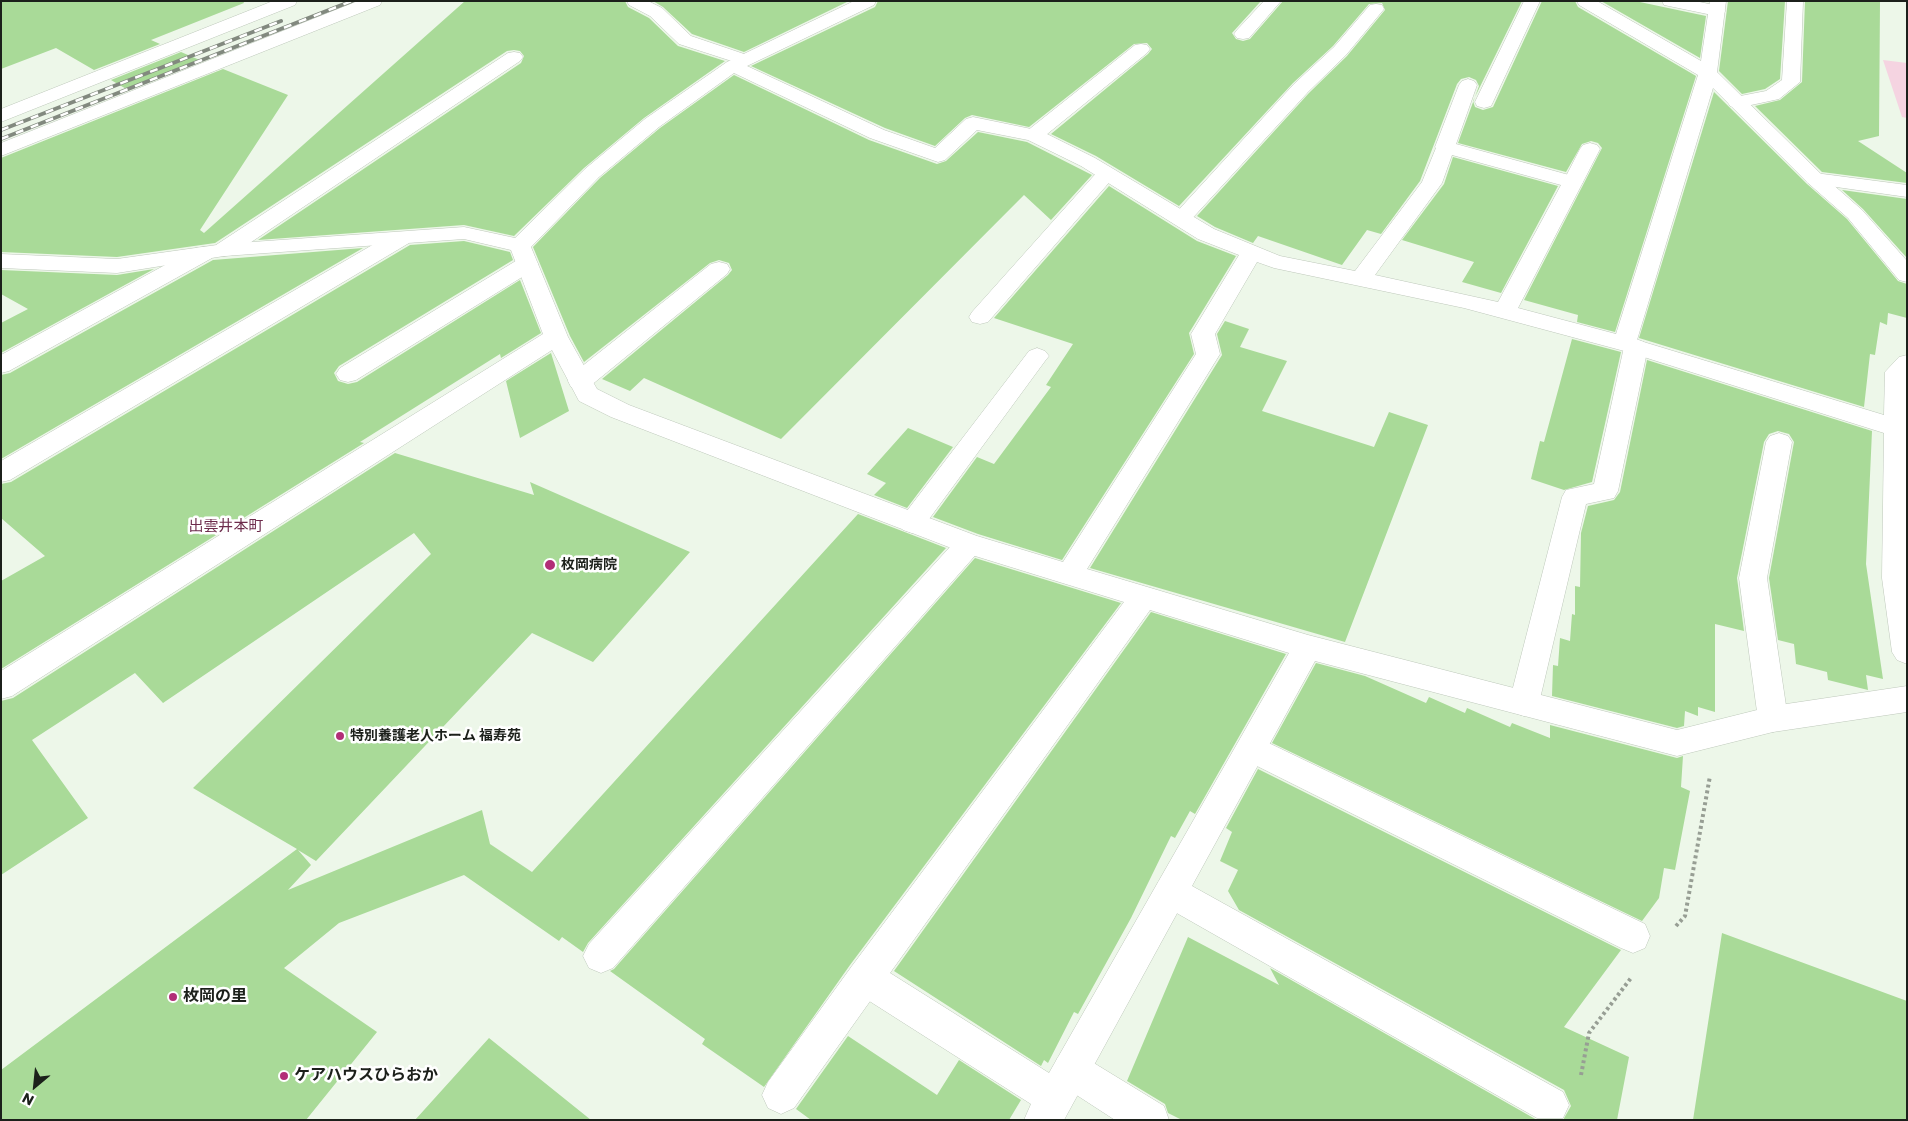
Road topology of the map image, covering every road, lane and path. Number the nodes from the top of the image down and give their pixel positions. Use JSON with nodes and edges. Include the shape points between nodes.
{"nodes":[{"id":1,"x":289,"y":1,"type":"edge"},
{"id":2,"x":374,"y":1,"type":"edge"},
{"id":3,"x":635,"y":1,"type":"edge"},
{"id":4,"x":868,"y":1,"type":"edge"},
{"id":5,"x":1273,"y":1,"type":"edge"},
{"id":6,"x":1532,"y":1,"type":"edge"},
{"id":7,"x":1585,"y":1,"type":"edge"},
{"id":8,"x":1670,"y":1,"type":"edge"},
{"id":9,"x":1794,"y":1,"type":"edge"},
{"id":10,"x":1718,"y":6,"type":"edge"},
{"id":11,"x":1376,"y":9,"type":"dead end"},
{"id":12,"x":1243,"y":34,"type":"dead end"},
{"id":13,"x":1141,"y":49,"type":"dead end"},
{"id":14,"x":514,"y":57,"type":"dead end"},
{"id":15,"x":738,"y":63,"type":"junction"},
{"id":16,"x":1708,"y":73,"type":"junction"},
{"id":17,"x":1468,"y":85,"type":"dead end"},
{"id":18,"x":1484,"y":102,"type":"dead end"},
{"id":19,"x":1737,"y":102,"type":"junction"},
{"id":20,"x":1,"y":116,"type":"edge"},
{"id":21,"x":1034,"y":135,"type":"junction"},
{"id":22,"x":1446,"y":147,"type":"junction"},
{"id":23,"x":1590,"y":149,"type":"dead end"},
{"id":24,"x":1,"y":150,"type":"edge"},
{"id":25,"x":1106,"y":174,"type":"junction"},
{"id":26,"x":1815,"y":179,"type":"junction"},
{"id":27,"x":1573,"y":182,"type":"junction"},
{"id":28,"x":1907,"y":191,"type":"edge"},
{"id":29,"x":1182,"y":219,"type":"junction"},
{"id":30,"x":401,"y":238,"type":"junction"},
{"id":31,"x":214,"y":252,"type":"junction"},
{"id":32,"x":1252,"y":252,"type":"junction"},
{"id":33,"x":524,"y":255,"type":"junction"},
{"id":34,"x":1,"y":261,"type":"edge"},
{"id":35,"x":719,"y":269,"type":"dead end"},
{"id":36,"x":1907,"y":275,"type":"edge"},
{"id":37,"x":1361,"y":279,"type":"junction"},
{"id":38,"x":1505,"y":311,"type":"junction"},
{"id":39,"x":980,"y":316,"type":"dead end"},
{"id":40,"x":556,"y":337,"type":"junction"},
{"id":41,"x":1630,"y":345,"type":"junction"},
{"id":42,"x":1037,"y":356,"type":"dead end"},
{"id":43,"x":1907,"y":363,"type":"edge"},
{"id":44,"x":1,"y":365,"type":"edge"},
{"id":45,"x":348,"y":374,"type":"dead end"},
{"id":46,"x":580,"y":381,"type":"junction"},
{"id":47,"x":1897,"y":428,"type":"junction"},
{"id":48,"x":1779,"y":442,"type":"dead end"},
{"id":49,"x":1,"y":473,"type":"edge"},
{"id":50,"x":912,"y":523,"type":"junction"},
{"id":51,"x":969,"y":544,"type":"junction"},
{"id":52,"x":1070,"y":574,"type":"junction"},
{"id":53,"x":1144,"y":596,"type":"junction"},
{"id":54,"x":1308,"y":647,"type":"junction"},
{"id":55,"x":1907,"y":652,"type":"edge"},
{"id":56,"x":1,"y":687,"type":"edge"},
{"id":57,"x":1907,"y":699,"type":"edge"},
{"id":58,"x":1524,"y":703,"type":"junction"},
{"id":59,"x":1773,"y":718,"type":"junction"},
{"id":60,"x":1252,"y":748,"type":"junction"},
{"id":61,"x":1171,"y":892,"type":"junction"},
{"id":62,"x":1633,"y":936,"type":"dead end"},
{"id":63,"x":601,"y":956,"type":"dead end"},
{"id":64,"x":865,"y":978,"type":"junction"},
{"id":65,"x":781,"y":1095,"type":"dead end"},
{"id":66,"x":1056,"y":1096,"type":"edge"},
{"id":67,"x":1550,"y":1104,"type":"dead end"},
{"id":68,"x":1150,"y":1120,"type":"edge"}],
"edges":[{"from":1,"to":20,"type":"street"},
{"from":2,"to":24,"type":"street"},
{"from":3,"to":15,"type":"street","via":[[656,12],[685,40]]},
{"from":4,"to":15,"type":"street"},
{"from":5,"to":12,"type":"street"},
{"from":6,"to":18,"type":"street"},
{"from":7,"to":16,"type":"street"},
{"from":8,"to":10,"type":"street"},
{"from":9,"to":19,"type":"street","via":[[1791,82],[1772,95]]},
{"from":10,"to":16,"type":"street"},
{"from":11,"to":29,"type":"street","via":[[1340,52],[1301,88]]},
{"from":13,"to":21,"type":"street"},
{"from":14,"to":31,"type":"street"},
{"from":15,"to":21,"type":"street","via":[[877,134],[938,156],[973,123]]},
{"from":15,"to":33,"type":"street","via":[[652,123],[600,167]]},
{"from":16,"to":19,"type":"street"},
{"from":16,"to":41,"type":"street"},
{"from":17,"to":22,"type":"street"},
{"from":19,"to":26,"type":"street"},
{"from":21,"to":25,"type":"street"},
{"from":22,"to":27,"type":"street"},
{"from":22,"to":37,"type":"street","via":[[1432,184]]},
{"from":23,"to":27,"type":"street"},
{"from":25,"to":29,"type":"street"},
{"from":25,"to":39,"type":"street"},
{"from":26,"to":28,"type":"street"},
{"from":26,"to":36,"type":"street","via":[[1855,214]]},
{"from":27,"to":38,"type":"street"},
{"from":29,"to":32,"type":"street","via":[[1206,234]]},
{"from":30,"to":31,"type":"street"},
{"from":30,"to":33,"type":"street","via":[[464,233]]},
{"from":30,"to":49,"type":"street"},
{"from":31,"to":34,"type":"street","via":[[117,266]]},
{"from":31,"to":44,"type":"street"},
{"from":32,"to":37,"type":"street"},
{"from":32,"to":52,"type":"street","via":[[1203,334],[1208,354]]},
{"from":33,"to":40,"type":"street"},
{"from":33,"to":45,"type":"street"},
{"from":35,"to":46,"type":"street"},
{"from":37,"to":38,"type":"street"},
{"from":38,"to":41,"type":"street"},
{"from":40,"to":46,"type":"street"},
{"from":40,"to":56,"type":"street"},
{"from":41,"to":47,"type":"street"},
{"from":41,"to":58,"type":"street","via":[[1605,492],[1575,497]]},
{"from":42,"to":50,"type":"street"},
{"from":43,"to":47,"type":"street","via":[[1897,372]]},
{"from":46,"to":50,"type":"street","via":[[588,395],[620,411]]},
{"from":47,"to":55,"type":"street","via":[[1896,578]]},
{"from":48,"to":59,"type":"street","via":[[1753,578]]},
{"from":50,"to":51,"type":"street"},
{"from":51,"to":52,"type":"street"},
{"from":51,"to":63,"type":"street"},
{"from":52,"to":53,"type":"street"},
{"from":53,"to":54,"type":"street"},
{"from":53,"to":64,"type":"street"},
{"from":54,"to":58,"type":"street"},
{"from":54,"to":60,"type":"street"},
{"from":57,"to":59,"type":"street"},
{"from":58,"to":59,"type":"street","via":[[1677,743]]},
{"from":60,"to":61,"type":"street"},
{"from":60,"to":62,"type":"street"},
{"from":61,"to":66,"type":"street"},
{"from":61,"to":67,"type":"street"},
{"from":64,"to":65,"type":"street"},
{"from":64,"to":66,"type":"street"},
{"from":66,"to":68,"type":"street"}]}
